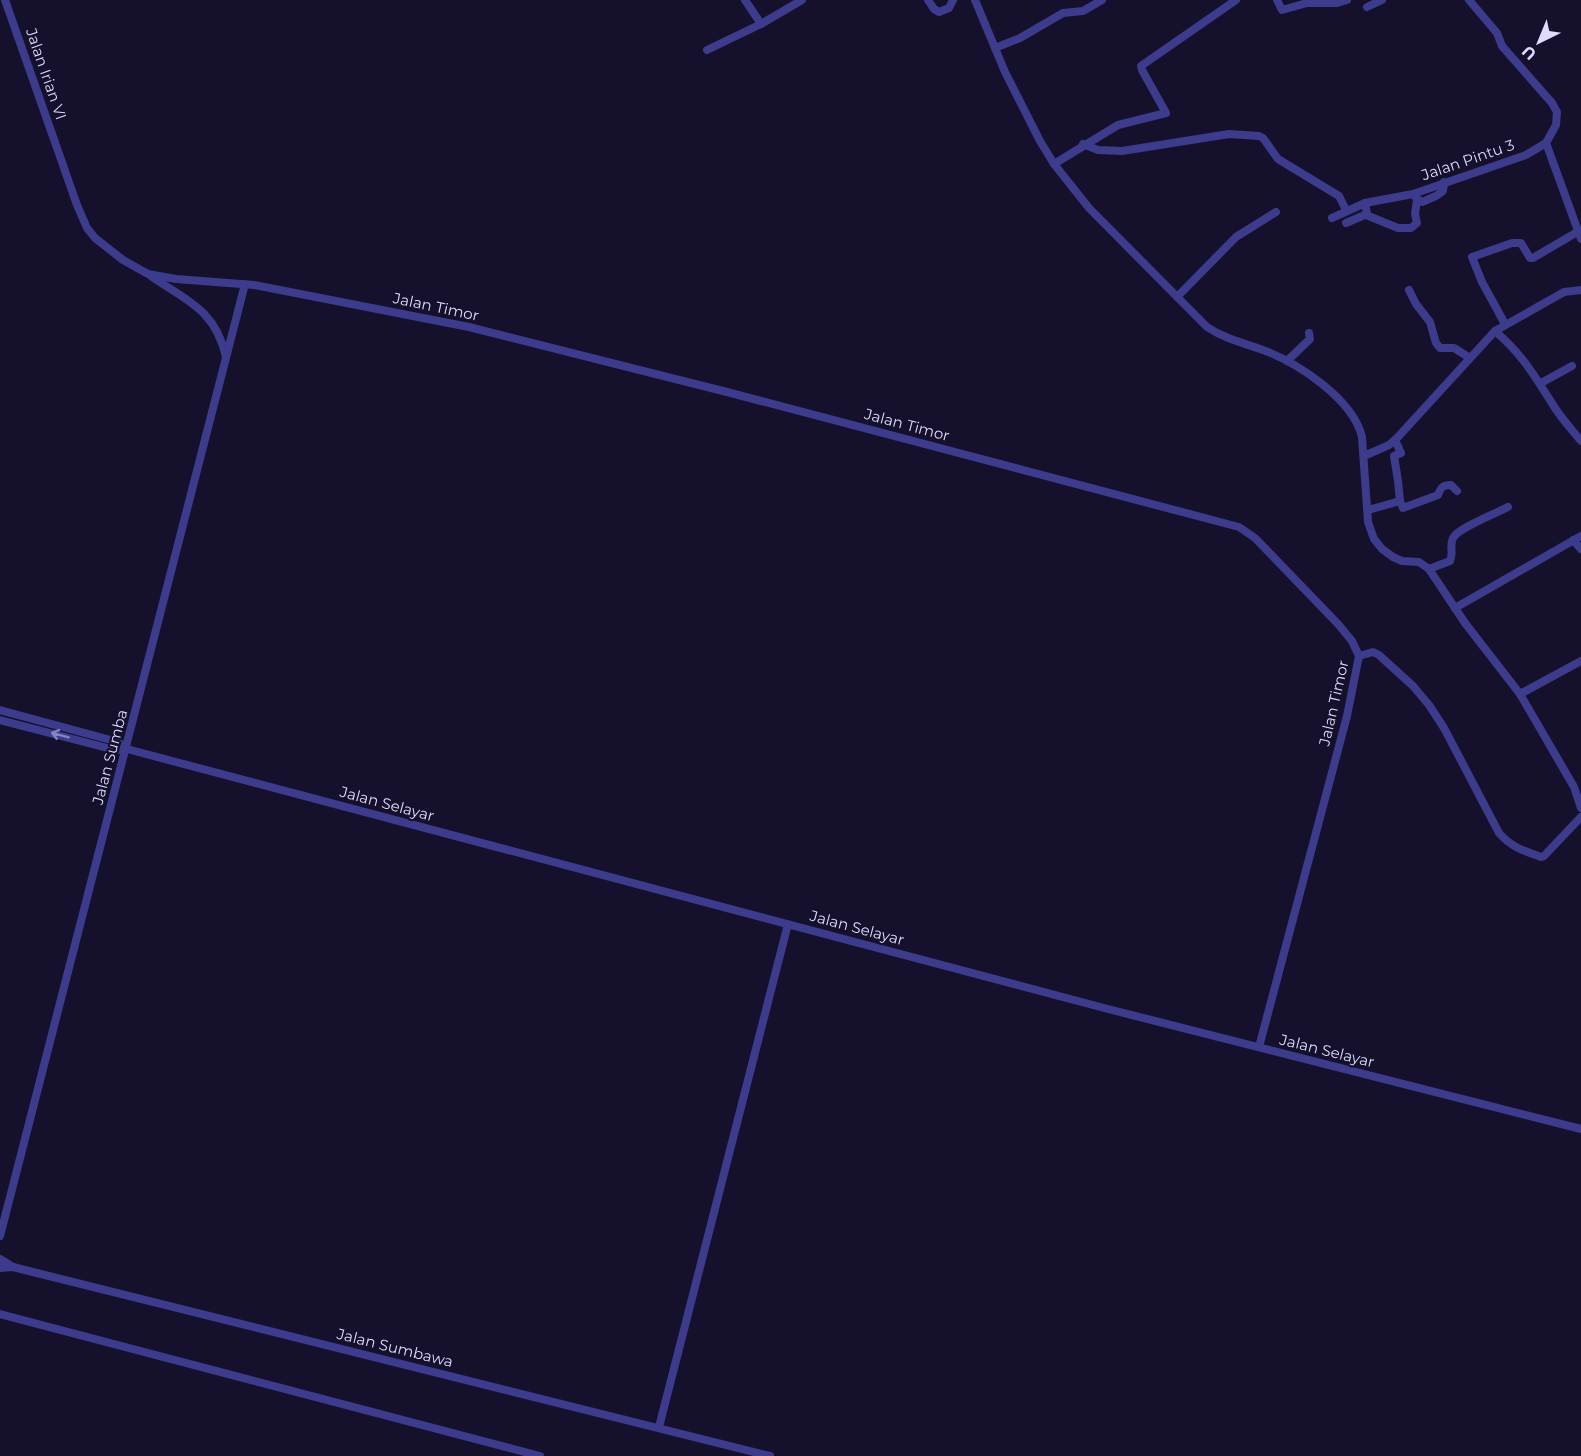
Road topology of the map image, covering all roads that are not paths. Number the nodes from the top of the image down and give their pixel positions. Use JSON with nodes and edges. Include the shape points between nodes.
{"nodes":[{"id":1,"x":5,"y":0,"type":"edge"},
{"id":2,"x":745,"y":0,"type":"edge"},
{"id":3,"x":802,"y":0,"type":"edge"},
{"id":4,"x":928,"y":0,"type":"edge"},
{"id":5,"x":953,"y":0,"type":"edge"},
{"id":6,"x":975,"y":0,"type":"edge"},
{"id":7,"x":1102,"y":0,"type":"edge"},
{"id":8,"x":1236,"y":0,"type":"edge"},
{"id":9,"x":1277,"y":0,"type":"edge"},
{"id":10,"x":1347,"y":0,"type":"edge"},
{"id":11,"x":1382,"y":0,"type":"edge"},
{"id":12,"x":1469,"y":0,"type":"edge"},
{"id":13,"x":1367,"y":8,"type":"dead end"},
{"id":14,"x":761,"y":24,"type":"junction"},
{"id":15,"x":995,"y":48,"type":"junction"},
{"id":16,"x":707,"y":50,"type":"dead end"},
{"id":17,"x":1546,"y":143,"type":"junction"},
{"id":18,"x":1083,"y":144,"type":"junction"},
{"id":19,"x":60,"y":157,"type":"joint"},
{"id":20,"x":1054,"y":164,"type":"junction"},
{"id":21,"x":1415,"y":197,"type":"junction"},
{"id":22,"x":1365,"y":203,"type":"junction"},
{"id":23,"x":1347,"y":210,"type":"junction"},
{"id":24,"x":1276,"y":213,"type":"dead end"},
{"id":25,"x":1366,"y":215,"type":"junction"},
{"id":26,"x":1332,"y":218,"type":"dead end"},
{"id":27,"x":1346,"y":223,"type":"dead end"},
{"id":28,"x":1580,"y":235,"type":"edge"},
{"id":29,"x":148,"y":274,"type":"junction"},
{"id":30,"x":245,"y":284,"type":"junction"},
{"id":31,"x":1409,"y":290,"type":"dead end"},
{"id":32,"x":1581,"y":290,"type":"edge"},
{"id":33,"x":1177,"y":297,"type":"junction"},
{"id":34,"x":1505,"y":324,"type":"junction"},
{"id":35,"x":1495,"y":331,"type":"junction"},
{"id":36,"x":1309,"y":333,"type":"dead end"},
{"id":37,"x":226,"y":358,"type":"junction"},
{"id":38,"x":1470,"y":358,"type":"junction"},
{"id":39,"x":1287,"y":361,"type":"junction"},
{"id":40,"x":1572,"y":366,"type":"dead end"},
{"id":41,"x":1541,"y":383,"type":"junction"},
{"id":42,"x":1395,"y":440,"type":"junction"},
{"id":43,"x":1581,"y":441,"type":"edge"},
{"id":44,"x":1364,"y":456,"type":"junction"},
{"id":45,"x":1457,"y":491,"type":"dead end"},
{"id":46,"x":1400,"y":501,"type":"junction"},
{"id":47,"x":1508,"y":507,"type":"dead end"},
{"id":48,"x":1368,"y":510,"type":"junction"},
{"id":49,"x":1577,"y":538,"type":"edge"},
{"id":50,"x":1581,"y":549,"type":"edge"},
{"id":51,"x":1429,"y":569,"type":"junction"},
{"id":52,"x":1455,"y":608,"type":"junction"},
{"id":53,"x":1359,"y":657,"type":"junction"},
{"id":54,"x":1581,"y":661,"type":"edge"},
{"id":55,"x":1520,"y":694,"type":"junction"},
{"id":56,"x":0,"y":710,"type":"edge"},
{"id":57,"x":0,"y":720,"type":"edge"},
{"id":58,"x":127,"y":749,"type":"junction"},
{"id":59,"x":1578,"y":785,"type":"edge"},
{"id":60,"x":1581,"y":808,"type":"edge"},
{"id":61,"x":1581,"y":817,"type":"edge"},
{"id":62,"x":788,"y":924,"type":"junction"},
{"id":63,"x":1259,"y":1047,"type":"junction"},
{"id":64,"x":1581,"y":1129,"type":"edge"},
{"id":65,"x":0,"y":1236,"type":"edge"},
{"id":66,"x":0,"y":1259,"type":"edge"},
{"id":67,"x":13,"y":1267,"type":"junction"},
{"id":68,"x":0,"y":1268,"type":"edge"},
{"id":69,"x":0,"y":1314,"type":"edge"},
{"id":70,"x":659,"y":1427,"type":"junction"},
{"id":71,"x":540,"y":1456,"type":"edge"},
{"id":72,"x":770,"y":1456,"type":"edge"}],
"edges":[{"from":1,"to":19,"type":"street","name":"Jalan Irian VI"},
{"from":2,"to":14,"type":"street"},
{"from":3,"to":14,"type":"street"},
{"from":4,"to":5,"type":"street","via":[[939,12]]},
{"from":6,"to":15,"type":"street"},
{"from":7,"to":15,"type":"street","via":[[1063,14]]},
{"from":8,"to":18,"type":"street","via":[[1141,66],[1166,113],[1118,125]]},
{"from":9,"to":10,"type":"street","via":[[1282,10],[1307,3]]},
{"from":11,"to":13,"type":"street"},
{"from":12,"to":17,"type":"street","via":[[1497,33],[1502,46],[1552,102],[1558,121]]},
{"from":14,"to":16,"type":"street"},
{"from":15,"to":20,"type":"street"},
{"from":17,"to":21,"type":"street","name":"Jalan Pintu 3","via":[[1518,158],[1444,182]]},
{"from":17,"to":28,"type":"street"},
{"from":18,"to":20,"type":"street"},
{"from":18,"to":23,"type":"street","via":[[1098,150],[1122,151],[1219,135],[1259,136],[1282,162],[1339,196]]},
{"from":19,"to":29,"type":"street","name":"Jalan Timor","via":[[87,228],[123,260]]},
{"from":20,"to":33,"type":"street","via":[[1089,208]]},
{"from":21,"to":22,"type":"street","name":"Jalan Pintu 3"},
{"from":21,"to":25,"type":"street","via":[[1417,223],[1412,228],[1398,228]]},
{"from":22,"to":23,"type":"street","name":"Jalan Pintu 3"},
{"from":22,"to":25,"type":"street"},
{"from":23,"to":26,"type":"street","name":"Jalan Pintu 3"},
{"from":24,"to":33,"type":"street","via":[[1236,237]]},
{"from":25,"to":27,"type":"street"},
{"from":28,"to":34,"type":"street","via":[[1533,258],[1521,243],[1472,257]]},
{"from":29,"to":30,"type":"street","name":"Jalan Timor"},
{"from":29,"to":37,"type":"street","via":[[204,313],[218,332]]},
{"from":30,"to":37,"type":"street","name":"Jalan Sumba"},
{"from":30,"to":53,"type":"street","name":"Jalan Timor","via":[[469,327],[1239,527],[1255,538],[1338,624]]},
{"from":31,"to":38,"type":"street","via":[[1430,322],[1440,348],[1454,348]]},
{"from":32,"to":34,"type":"street","via":[[1564,292]]},
{"from":33,"to":39,"type":"street","via":[[1222,337]]},
{"from":34,"to":35,"type":"street"},
{"from":35,"to":38,"type":"street"},
{"from":35,"to":41,"type":"street","via":[[1516,349]]},
{"from":36,"to":39,"type":"street","via":[[1310,339]]},
{"from":37,"to":58,"type":"street","name":"Jalan Sumba"},
{"from":38,"to":42,"type":"street"},
{"from":39,"to":44,"type":"street","via":[[1349,409],[1360,429]]},
{"from":40,"to":41,"type":"street"},
{"from":41,"to":43,"type":"street"},
{"from":42,"to":44,"type":"street"},
{"from":42,"to":46,"type":"street","via":[[1401,453],[1394,456]]},
{"from":44,"to":48,"type":"street"},
{"from":45,"to":46,"type":"street","via":[[1451,484],[1445,485],[1428,500],[1403,508]]},
{"from":46,"to":48,"type":"street"},
{"from":47,"to":51,"type":"street","via":[[1456,533],[1450,545],[1450,562]]},
{"from":48,"to":51,"type":"street","via":[[1371,531],[1382,549],[1402,561],[1419,562]]},
{"from":49,"to":50,"type":"street"},
{"from":49,"to":52,"type":"street"},
{"from":51,"to":52,"type":"street"},
{"from":52,"to":55,"type":"street"},
{"from":53,"to":61,"type":"street","via":[[1373,652],[1379,655],[1429,705],[1499,833],[1516,848],[1544,856]]},
{"from":53,"to":63,"type":"street","name":"Jalan Timor","via":[[1347,716]]},
{"from":54,"to":55,"type":"street"},
{"from":55,"to":59,"type":"street"},
{"from":56,"to":58,"type":"street","name":"Jalan Selayar","via":[[118,742]]},
{"from":58,"to":57,"type":"street","name":"Jalan Selayar","one_way":true,"via":[[115,750]]},
{"from":58,"to":62,"type":"street","name":"Jalan Selayar"},
{"from":58,"to":65,"type":"street","name":"Jalan Sumba"},
{"from":59,"to":60,"type":"street"},
{"from":62,"to":63,"type":"street","name":"Jalan Selayar"},
{"from":62,"to":70,"type":"street"},
{"from":63,"to":64,"type":"street","name":"Jalan Selayar"},
{"from":66,"to":67,"type":"street","name":"Jalan Sumbawa"},
{"from":67,"to":68,"type":"street","name":"Jalan Sumbawa"},
{"from":67,"to":70,"type":"street","name":"Jalan Sumbawa"},
{"from":69,"to":71,"type":"street"},
{"from":70,"to":72,"type":"street","name":"Jalan Sumbawa"}]}
